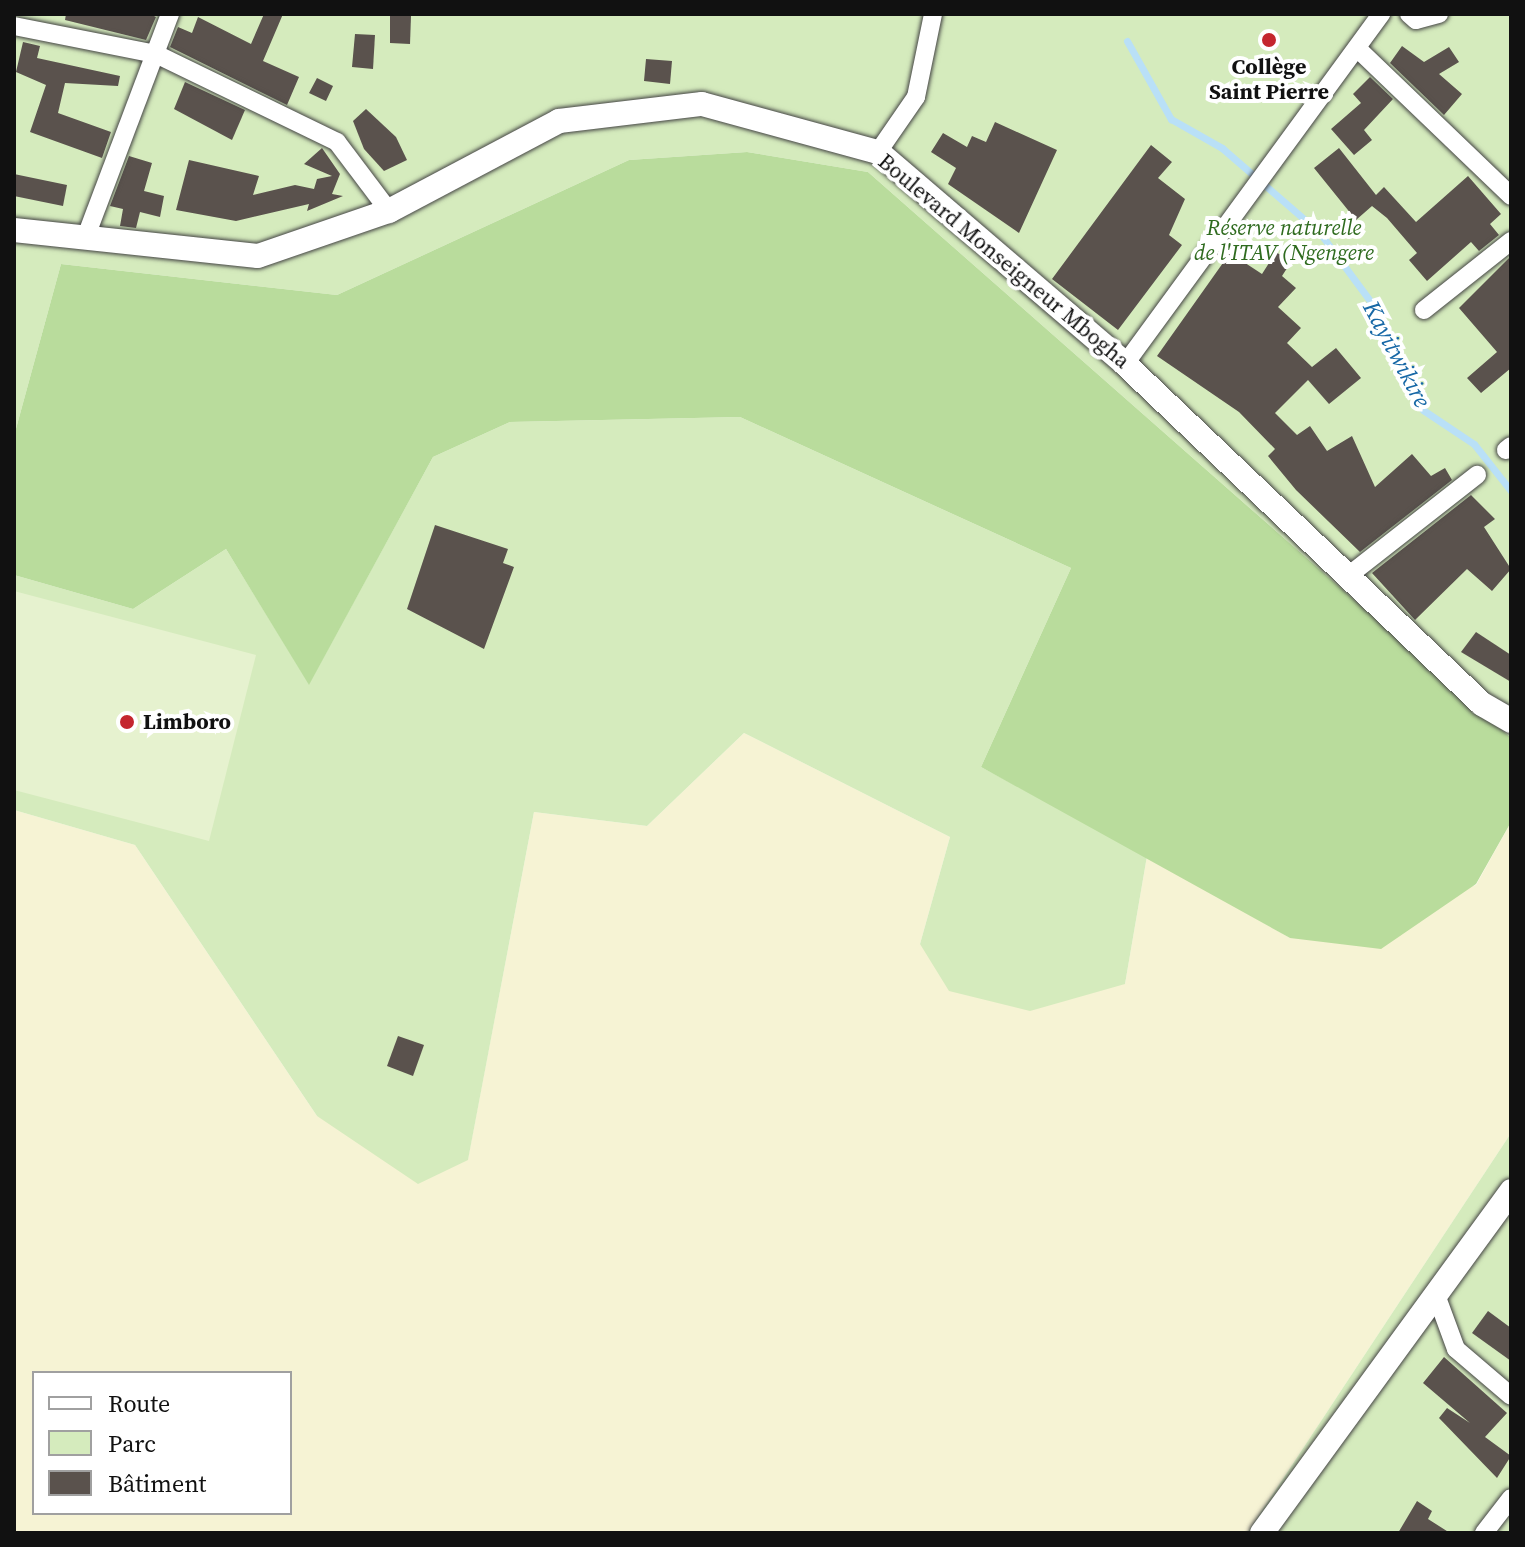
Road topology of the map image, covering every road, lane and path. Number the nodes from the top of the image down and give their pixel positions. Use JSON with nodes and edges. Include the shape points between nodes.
{"nodes":[{"id":1,"x":170,"y":14,"type":"edge"},
{"id":2,"x":933,"y":14,"type":"edge"},
{"id":3,"x":1381,"y":14,"type":"edge"},
{"id":4,"x":1409,"y":14,"type":"edge"},
{"id":5,"x":1439,"y":14,"type":"edge"},
{"id":6,"x":14,"y":26,"type":"edge"},
{"id":7,"x":1360,"y":51,"type":"junction"},
{"id":8,"x":156,"y":54,"type":"junction"},
{"id":9,"x":878,"y":152,"type":"junction"},
{"id":10,"x":1511,"y":196,"type":"edge"},
{"id":11,"x":389,"y":211,"type":"junction"},
{"id":12,"x":14,"y":230,"type":"edge"},
{"id":13,"x":85,"y":239,"type":"junction"},
{"id":14,"x":1511,"y":241,"type":"edge"},
{"id":15,"x":1424,"y":310,"type":"dead end"},
{"id":16,"x":1125,"y":364,"type":"junction"},
{"id":17,"x":1477,"y":475,"type":"dead end"},
{"id":18,"x":1348,"y":576,"type":"junction"},
{"id":19,"x":1511,"y":721,"type":"edge"},
{"id":20,"x":1511,"y":1191,"type":"edge"},
{"id":21,"x":1438,"y":1300,"type":"junction"},
{"id":22,"x":1511,"y":1396,"type":"edge"},
{"id":23,"x":1511,"y":1498,"type":"edge"},
{"id":24,"x":1262,"y":1533,"type":"edge"},
{"id":25,"x":1484,"y":1533,"type":"edge"}],
"edges":[{"from":1,"to":8,"type":"street"},
{"from":2,"to":9,"type":"street","via":[[916,97]]},
{"from":3,"to":7,"type":"street"},
{"from":4,"to":5,"type":"street","via":[[1416,20]]},
{"from":6,"to":8,"type":"street"},
{"from":7,"to":10,"type":"street"},
{"from":7,"to":16,"type":"street","via":[[1252,184]]},
{"from":8,"to":11,"type":"street","via":[[337,142]]},
{"from":8,"to":13,"type":"street"},
{"from":9,"to":11,"type":"street","name":"Boulevard Monseigneur Mbogha","via":[[702,104],[575,119]]},
{"from":9,"to":16,"type":"street","name":"Boulevard Monseigneur Mbogha"},
{"from":11,"to":13,"type":"street","name":"Boulevard Monseigneur Mbogha","via":[[258,256]]},
{"from":12,"to":13,"type":"street","name":"Boulevard Monseigneur Mbogha"},
{"from":14,"to":15,"type":"street"},
{"from":16,"to":18,"type":"street","name":"Boulevard Monseigneur Mbogha"},
{"from":17,"to":18,"type":"street"},
{"from":18,"to":19,"type":"street","name":"Boulevard Monseigneur Mbogha","via":[[1482,704]]},
{"from":20,"to":21,"type":"street"},
{"from":21,"to":22,"type":"street","via":[[1456,1349]]},
{"from":21,"to":24,"type":"street"},
{"from":23,"to":25,"type":"street"}]}
